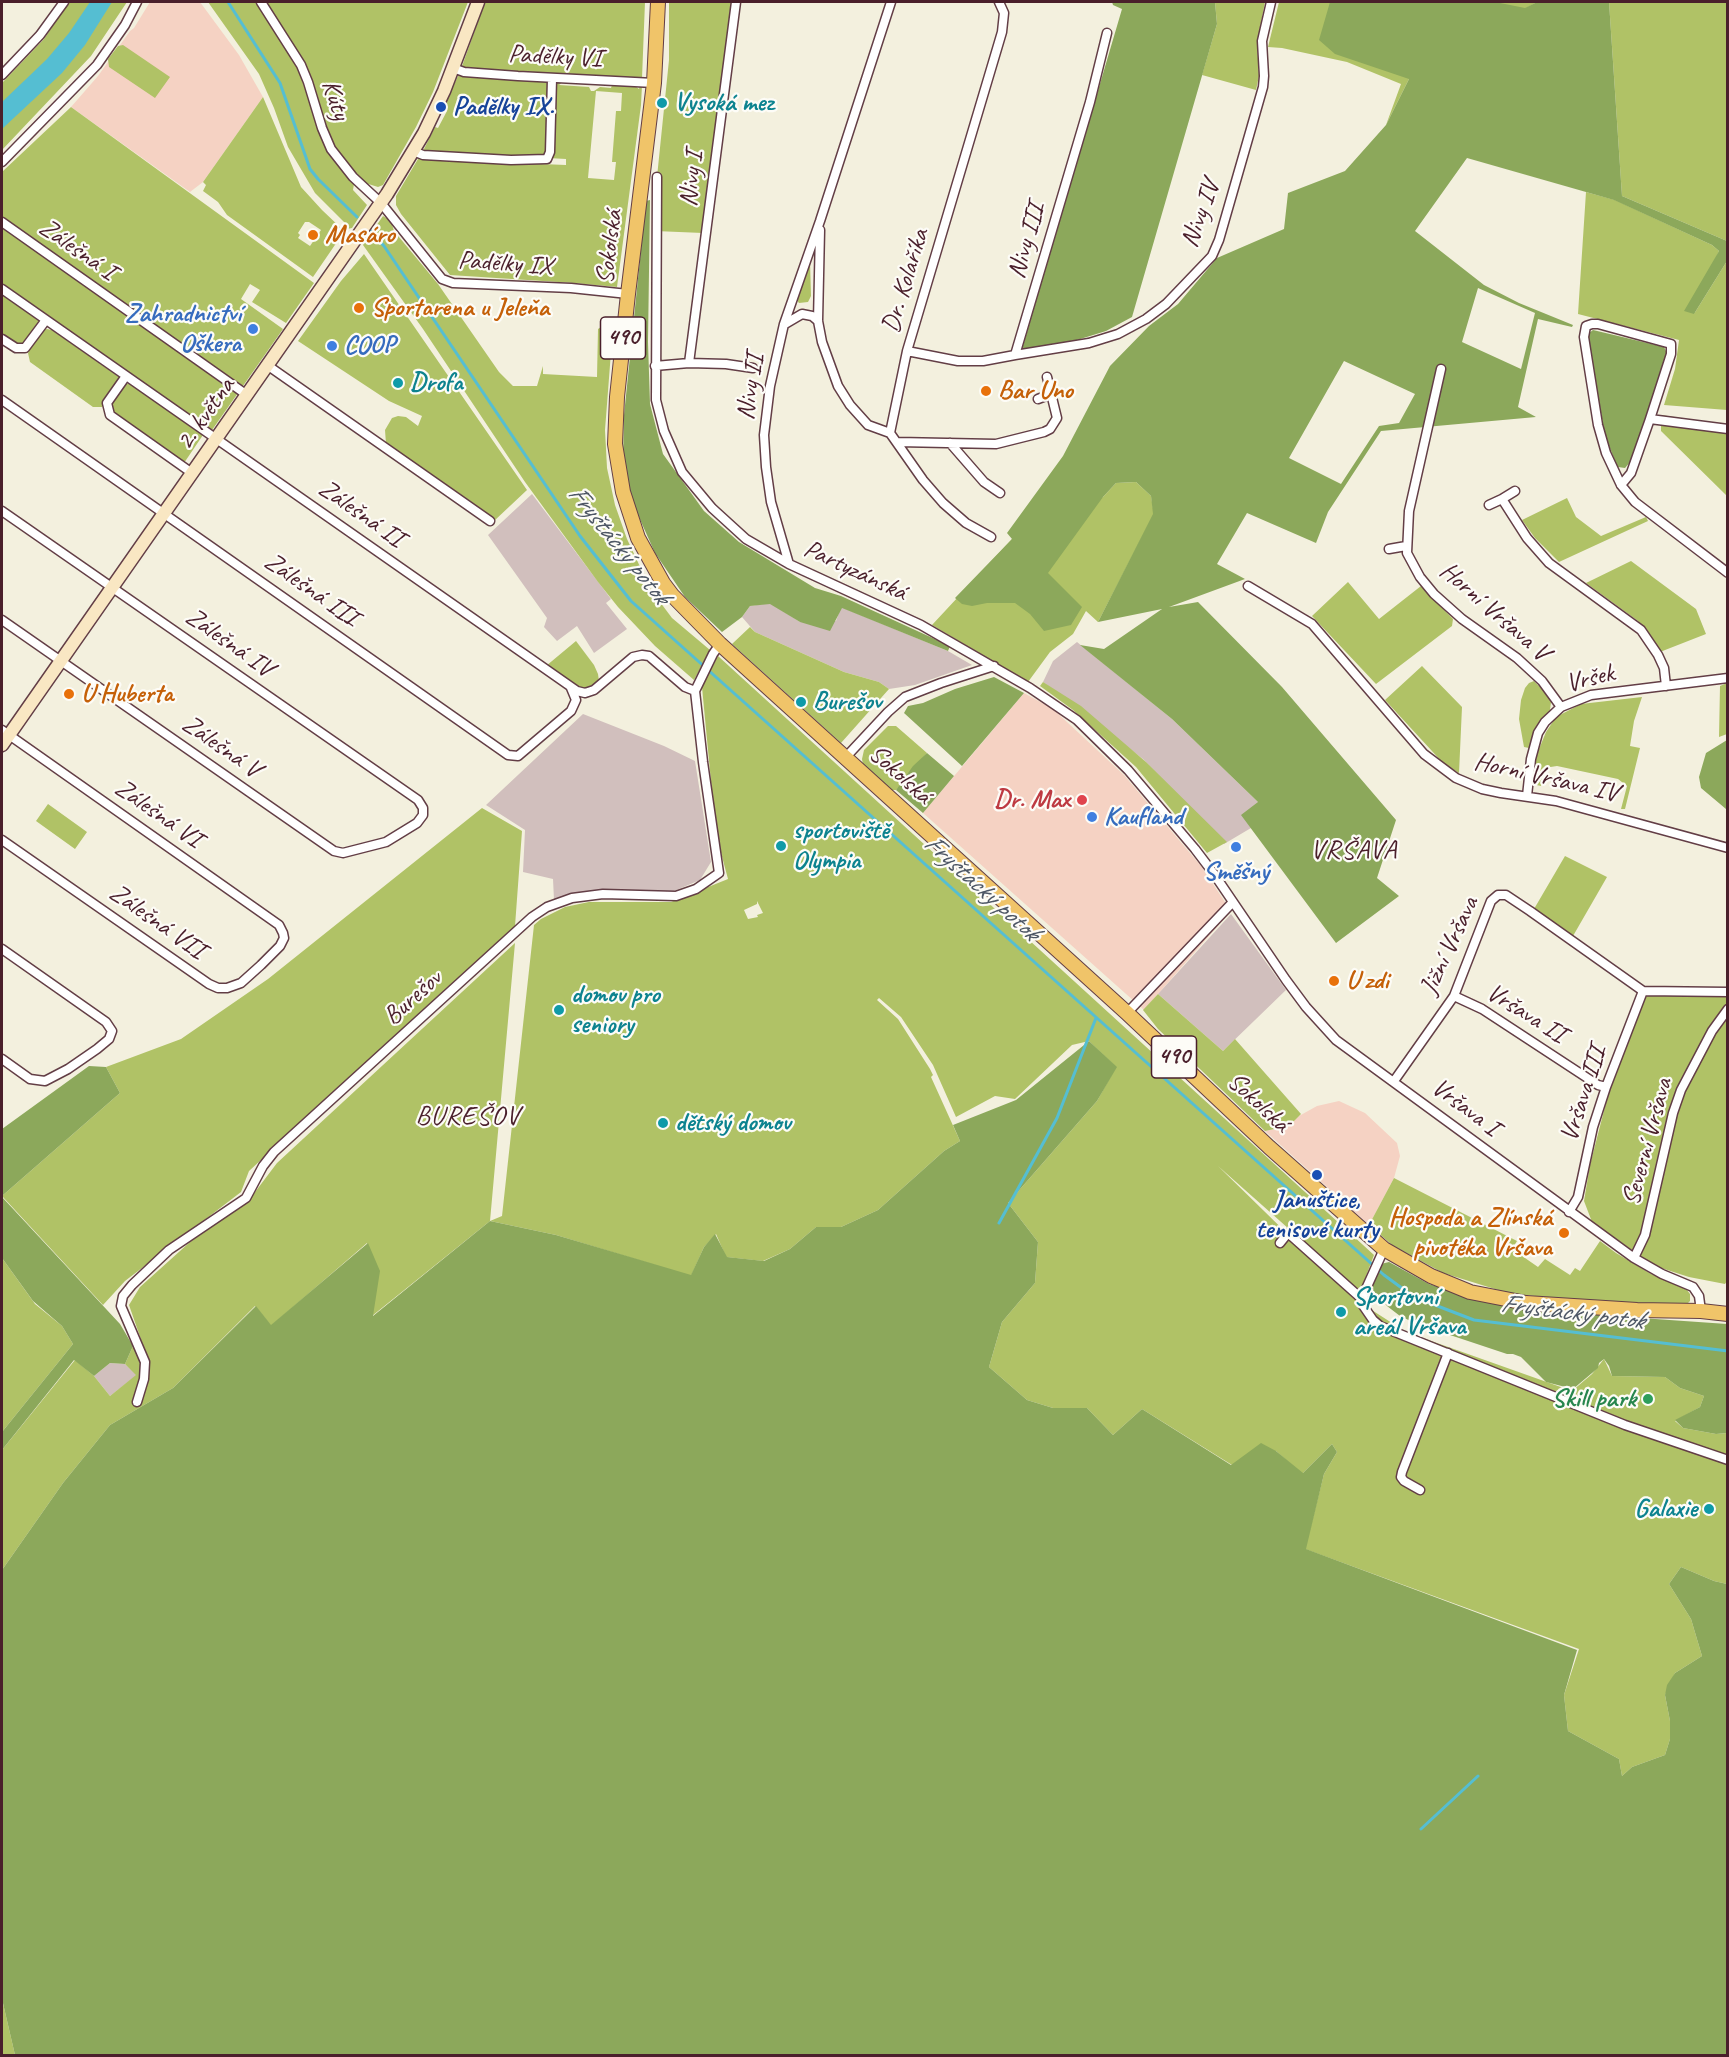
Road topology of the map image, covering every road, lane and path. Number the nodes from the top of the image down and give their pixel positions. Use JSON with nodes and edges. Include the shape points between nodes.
{"nodes":[{"id":1,"x":63,"y":2,"type":"edge"},
{"id":2,"x":137,"y":2,"type":"edge"},
{"id":3,"x":261,"y":2,"type":"edge"},
{"id":4,"x":478,"y":2,"type":"edge"},
{"id":5,"x":658,"y":2,"type":"edge"},
{"id":6,"x":736,"y":2,"type":"edge"},
{"id":7,"x":891,"y":2,"type":"edge"},
{"id":8,"x":999,"y":2,"type":"edge"},
{"id":9,"x":1271,"y":2,"type":"edge"},
{"id":10,"x":1107,"y":33,"type":"dead end"},
{"id":11,"x":453,"y":68,"type":"junction"},
{"id":12,"x":3,"y":71,"type":"edge"},
{"id":13,"x":552,"y":79,"type":"junction"},
{"id":14,"x":654,"y":83,"type":"junction"},
{"id":15,"x":413,"y":151,"type":"junction"},
{"id":16,"x":2,"y":162,"type":"edge"},
{"id":17,"x":657,"y":177,"type":"dead end"},
{"id":18,"x":377,"y":208,"type":"junction"},
{"id":19,"x":820,"y":221,"type":"junction"},
{"id":20,"x":2,"y":222,"type":"edge"},
{"id":21,"x":2,"y":289,"type":"edge"},
{"id":22,"x":628,"y":294,"type":"junction"},
{"id":23,"x":46,"y":320,"type":"junction"},
{"id":24,"x":818,"y":321,"type":"junction"},
{"id":25,"x":784,"y":324,"type":"junction"},
{"id":26,"x":2,"y":339,"type":"edge"},
{"id":27,"x":907,"y":351,"type":"junction"},
{"id":28,"x":1015,"y":355,"type":"junction"},
{"id":29,"x":689,"y":363,"type":"junction"},
{"id":30,"x":267,"y":365,"type":"junction"},
{"id":31,"x":655,"y":366,"type":"junction"},
{"id":32,"x":753,"y":368,"type":"dead end"},
{"id":33,"x":1441,"y":369,"type":"dead end"},
{"id":34,"x":126,"y":376,"type":"junction"},
{"id":35,"x":1047,"y":377,"type":"dead end"},
{"id":36,"x":1051,"y":394,"type":"junction"},
{"id":37,"x":247,"y":395,"type":"junction"},
{"id":38,"x":1038,"y":399,"type":"dead end"},
{"id":39,"x":2,"y":400,"type":"edge"},
{"id":40,"x":1650,"y":419,"type":"junction"},
{"id":41,"x":1728,"y":429,"type":"edge"},
{"id":42,"x":890,"y":434,"type":"junction"},
{"id":43,"x":216,"y":439,"type":"junction"},
{"id":44,"x":897,"y":442,"type":"junction"},
{"id":45,"x":950,"y":443,"type":"junction"},
{"id":46,"x":192,"y":473,"type":"junction"},
{"id":47,"x":1621,"y":485,"type":"junction"},
{"id":48,"x":1515,"y":491,"type":"dead end"},
{"id":49,"x":1000,"y":493,"type":"dead end"},
{"id":50,"x":1502,"y":499,"type":"junction"},
{"id":51,"x":1489,"y":505,"type":"dead end"},
{"id":52,"x":2,"y":511,"type":"edge"},
{"id":53,"x":164,"y":513,"type":"junction"},
{"id":54,"x":490,"y":522,"type":"dead end"},
{"id":55,"x":991,"y":537,"type":"dead end"},
{"id":56,"x":1406,"y":546,"type":"junction"},
{"id":57,"x":1389,"y":549,"type":"dead end"},
{"id":58,"x":789,"y":564,"type":"junction"},
{"id":59,"x":1728,"y":573,"type":"edge"},
{"id":60,"x":1248,"y":586,"type":"dead end"},
{"id":61,"x":113,"y":588,"type":"junction"},
{"id":62,"x":2,"y":620,"type":"edge"},
{"id":63,"x":717,"y":649,"type":"junction"},
{"id":64,"x":61,"y":661,"type":"junction"},
{"id":65,"x":994,"y":666,"type":"junction"},
{"id":66,"x":1728,"y":678,"type":"edge"},
{"id":67,"x":1666,"y":686,"type":"junction"},
{"id":68,"x":571,"y":687,"type":"junction"},
{"id":69,"x":697,"y":687,"type":"junction"},
{"id":70,"x":1561,"y":707,"type":"junction"},
{"id":71,"x":4,"y":737,"type":"edge"},
{"id":72,"x":845,"y":758,"type":"junction"},
{"id":73,"x":1527,"y":795,"type":"junction"},
{"id":74,"x":423,"y":815,"type":"joint"},
{"id":75,"x":2,"y":840,"type":"edge"},
{"id":76,"x":1728,"y":848,"type":"edge"},
{"id":77,"x":1233,"y":902,"type":"junction"},
{"id":78,"x":284,"y":938,"type":"joint"},
{"id":79,"x":2,"y":949,"type":"edge"},
{"id":80,"x":1643,"y":991,"type":"junction"},
{"id":81,"x":1728,"y":992,"type":"edge"},
{"id":82,"x":1454,"y":996,"type":"junction"},
{"id":83,"x":1728,"y":1009,"type":"edge"},
{"id":84,"x":1127,"y":1013,"type":"junction"},
{"id":85,"x":2,"y":1059,"type":"edge"},
{"id":86,"x":1394,"y":1081,"type":"junction"},
{"id":87,"x":1606,"y":1087,"type":"junction"},
{"id":88,"x":1569,"y":1212,"type":"junction"},
{"id":89,"x":1280,"y":1243,"type":"dead end"},
{"id":90,"x":1384,"y":1249,"type":"junction"},
{"id":91,"x":1634,"y":1258,"type":"junction"},
{"id":92,"x":1363,"y":1300,"type":"junction"},
{"id":93,"x":1701,"y":1311,"type":"junction"},
{"id":94,"x":1728,"y":1314,"type":"edge"},
{"id":95,"x":1448,"y":1353,"type":"junction"},
{"id":96,"x":136,"y":1402,"type":"dead end"},
{"id":97,"x":1728,"y":1460,"type":"edge"},
{"id":98,"x":1420,"y":1490,"type":"dead end"}],
"edges":[{"from":1,"to":12,"type":"street","via":[[40,35]]},
{"from":2,"to":16,"type":"street","via":[[97,65]]},
{"from":3,"to":18,"type":"street","name":"Kúty","via":[[300,65],[331,149]]},
{"from":4,"to":11,"type":"street","name":"2. května"},
{"from":5,"to":14,"type":"main road","name":"Sokolská","number":"490"},
{"from":6,"to":29,"type":"street","name":"Nivy I"},
{"from":7,"to":19,"type":"street","name":"Nivy II"},
{"from":8,"to":27,"type":"street","name":"Dr. Kolaříka","via":[[1004,13],[1002,32]]},
{"from":9,"to":28,"type":"street","name":"Nivy IV","via":[[1262,41],[1263,87],[1212,256],[1166,304],[1118,334]]},
{"from":10,"to":28,"type":"street","name":"Nivy III"},
{"from":11,"to":13,"type":"street","name":"Padělky VI"},
{"from":11,"to":15,"type":"street","name":"2. května"},
{"from":13,"to":14,"type":"street","name":"Padělky VI"},
{"from":13,"to":15,"type":"street","via":[[547,159],[423,155]]},
{"from":14,"to":22,"type":"main road","name":"Sokolská","number":"490"},
{"from":15,"to":18,"type":"street","name":"2. května"},
{"from":17,"to":31,"type":"street","name":"Partyzánská"},
{"from":18,"to":22,"type":"street","name":"Padělky IX","via":[[447,282]]},
{"from":18,"to":30,"type":"street","name":"2. května"},
{"from":19,"to":24,"type":"street","name":"Nivy II"},
{"from":19,"to":25,"type":"street","name":"Nivy II"},
{"from":20,"to":37,"type":"street","name":"Zálešná I"},
{"from":21,"to":23,"type":"street","name":"Zálešná II"},
{"from":22,"to":63,"type":"main road","name":"Sokolská","number":"490","via":[[615,428],[623,492],[638,538],[663,583]]},
{"from":23,"to":26,"type":"street","via":[[25,348],[15,348]]},
{"from":23,"to":34,"type":"street","name":"Zálešná II"},
{"from":24,"to":25,"type":"street","via":[[801,314]]},
{"from":24,"to":42,"type":"street","name":"Nivy II","via":[[822,342],[844,397],[868,425]]},
{"from":25,"to":58,"type":"street","name":"Nivy II","via":[[770,386],[765,435],[771,502]]},
{"from":27,"to":28,"type":"street","via":[[958,361]]},
{"from":27,"to":42,"type":"street","name":"Dr. Kolaříka"},
{"from":29,"to":31,"type":"street"},
{"from":29,"to":32,"type":"street"},
{"from":30,"to":37,"type":"street","name":"2. května"},
{"from":30,"to":54,"type":"street"},
{"from":31,"to":58,"type":"street","name":"Partyzánská","via":[[656,400],[664,431],[682,472],[712,508],[746,538]]},
{"from":33,"to":56,"type":"street","name":"Horní Vršava V","via":[[1409,511]]},
{"from":34,"to":43,"type":"street","name":"Zálešná II"},
{"from":34,"to":46,"type":"street","via":[[107,403],[110,416]]},
{"from":35,"to":36,"type":"street"},
{"from":36,"to":38,"type":"street"},
{"from":36,"to":45,"type":"street","via":[[1057,418],[1044,432],[996,444]]},
{"from":37,"to":43,"type":"street","name":"2. května"},
{"from":39,"to":53,"type":"street","name":"Zálešná III"},
{"from":40,"to":41,"type":"street"},
{"from":40,"to":47,"type":"street","via":[[1631,473]]},
{"from":40,"to":47,"type":"street","via":[[1671,344],[1598,324],[1589,325],[1584,330],[1600,435]]},
{"from":42,"to":44,"type":"street"},
{"from":43,"to":46,"type":"street","name":"2. května"},
{"from":43,"to":68,"type":"street","name":"Zálešná II"},
{"from":44,"to":45,"type":"street"},
{"from":44,"to":55,"type":"street","via":[[943,503],[966,524]]},
{"from":45,"to":49,"type":"street","via":[[984,482]]},
{"from":46,"to":53,"type":"street","name":"2. května"},
{"from":47,"to":59,"type":"street","via":[[1635,502]]},
{"from":48,"to":50,"type":"street"},
{"from":50,"to":51,"type":"street"},
{"from":50,"to":67,"type":"street","via":[[1549,563],[1641,630],[1658,655]]},
{"from":52,"to":61,"type":"street","name":"Zálešná IV"},
{"from":53,"to":61,"type":"street","name":"2. května"},
{"from":53,"to":68,"type":"street","name":"Zálešná III","via":[[511,756],[518,756],[571,711],[576,700]]},
{"from":56,"to":57,"type":"street"},
{"from":56,"to":70,"type":"street","name":"Horní Vršava V","via":[[1415,568],[1434,594],[1517,658],[1542,681]]},
{"from":58,"to":65,"type":"street","name":"Partyzánská","via":[[921,626]]},
{"from":60,"to":73,"type":"street","name":"Horní Vršava IV","via":[[1312,624],[1436,764],[1482,789]]},
{"from":61,"to":64,"type":"street","name":"2. května"},
{"from":61,"to":74,"type":"street","name":"Zálešná IV","via":[[418,800]]},
{"from":62,"to":64,"type":"street","name":"Zálešná V"},
{"from":63,"to":69,"type":"street"},
{"from":63,"to":72,"type":"main road","name":"Sokolská","number":"490"},
{"from":64,"to":71,"type":"street","name":"2. května"},
{"from":64,"to":74,"type":"street","name":"Zálešná V","via":[[334,851],[386,842],[417,824]]},
{"from":65,"to":72,"type":"street","via":[[905,698]]},
{"from":65,"to":77,"type":"street","name":"Partyzánská","via":[[1077,720],[1117,759],[1195,849]]},
{"from":66,"to":67,"type":"street","name":"Vršek"},
{"from":67,"to":70,"type":"street","name":"Vršek","via":[[1591,695]]},
{"from":68,"to":69,"type":"street","via":[[585,693],[594,690],[633,657],[642,655],[652,658],[685,687]]},
{"from":69,"to":96,"type":"street","name":"Burešov","via":[[719,873],[696,889],[676,896],[572,897],[532,917],[274,1152],[246,1197],[169,1250],[123,1296],[122,1306],[145,1362]]},
{"from":70,"to":73,"type":"street","name":"Vršek","via":[[1538,733]]},
{"from":71,"to":78,"type":"street","name":"Zálešná VI","via":[[279,925]]},
{"from":72,"to":84,"type":"main road","name":"Sokolská","number":"490"},
{"from":73,"to":76,"type":"street","name":"Horní Vršava IV"},
{"from":75,"to":78,"type":"street","name":"Zálešná VII","via":[[218,988],[241,983]]},
{"from":77,"to":84,"type":"street"},
{"from":77,"to":86,"type":"street","name":"Vršava I","via":[[1322,1025],[1336,1040]]},
{"from":79,"to":85,"type":"street","via":[[111,1028],[106,1042],[42,1082],[30,1079]]},
{"from":80,"to":81,"type":"street"},
{"from":80,"to":82,"type":"street","name":"Jižní Vršava","via":[[1506,895],[1491,901]]},
{"from":80,"to":87,"type":"street","name":"Vršava III"},
{"from":82,"to":86,"type":"street","name":"Jižní Vršava"},
{"from":82,"to":87,"type":"street","name":"Vršava II"},
{"from":83,"to":91,"type":"street","name":"Severní Vršava","via":[[1712,1031],[1673,1113],[1645,1235]]},
{"from":84,"to":90,"type":"main road","name":"Sokolská","number":"490"},
{"from":86,"to":88,"type":"street","name":"Vršava I"},
{"from":87,"to":88,"type":"street","name":"Vršava III","via":[[1578,1197]]},
{"from":88,"to":91,"type":"street","name":"Vršava I"},
{"from":89,"to":92,"type":"street","via":[[1288,1233]]},
{"from":90,"to":92,"type":"street"},
{"from":90,"to":93,"type":"main road","name":"Sokolská","number":"490","via":[[1431,1276],[1470,1292],[1526,1303]]},
{"from":91,"to":93,"type":"street","name":"Vršava I","via":[[1693,1287]]},
{"from":92,"to":95,"type":"street","via":[[1362,1304],[1380,1326]]},
{"from":93,"to":94,"type":"main road","number":"490"},
{"from":95,"to":97,"type":"street","via":[[1625,1425]]},
{"from":95,"to":98,"type":"street","via":[[1402,1472],[1404,1481]]}]}
